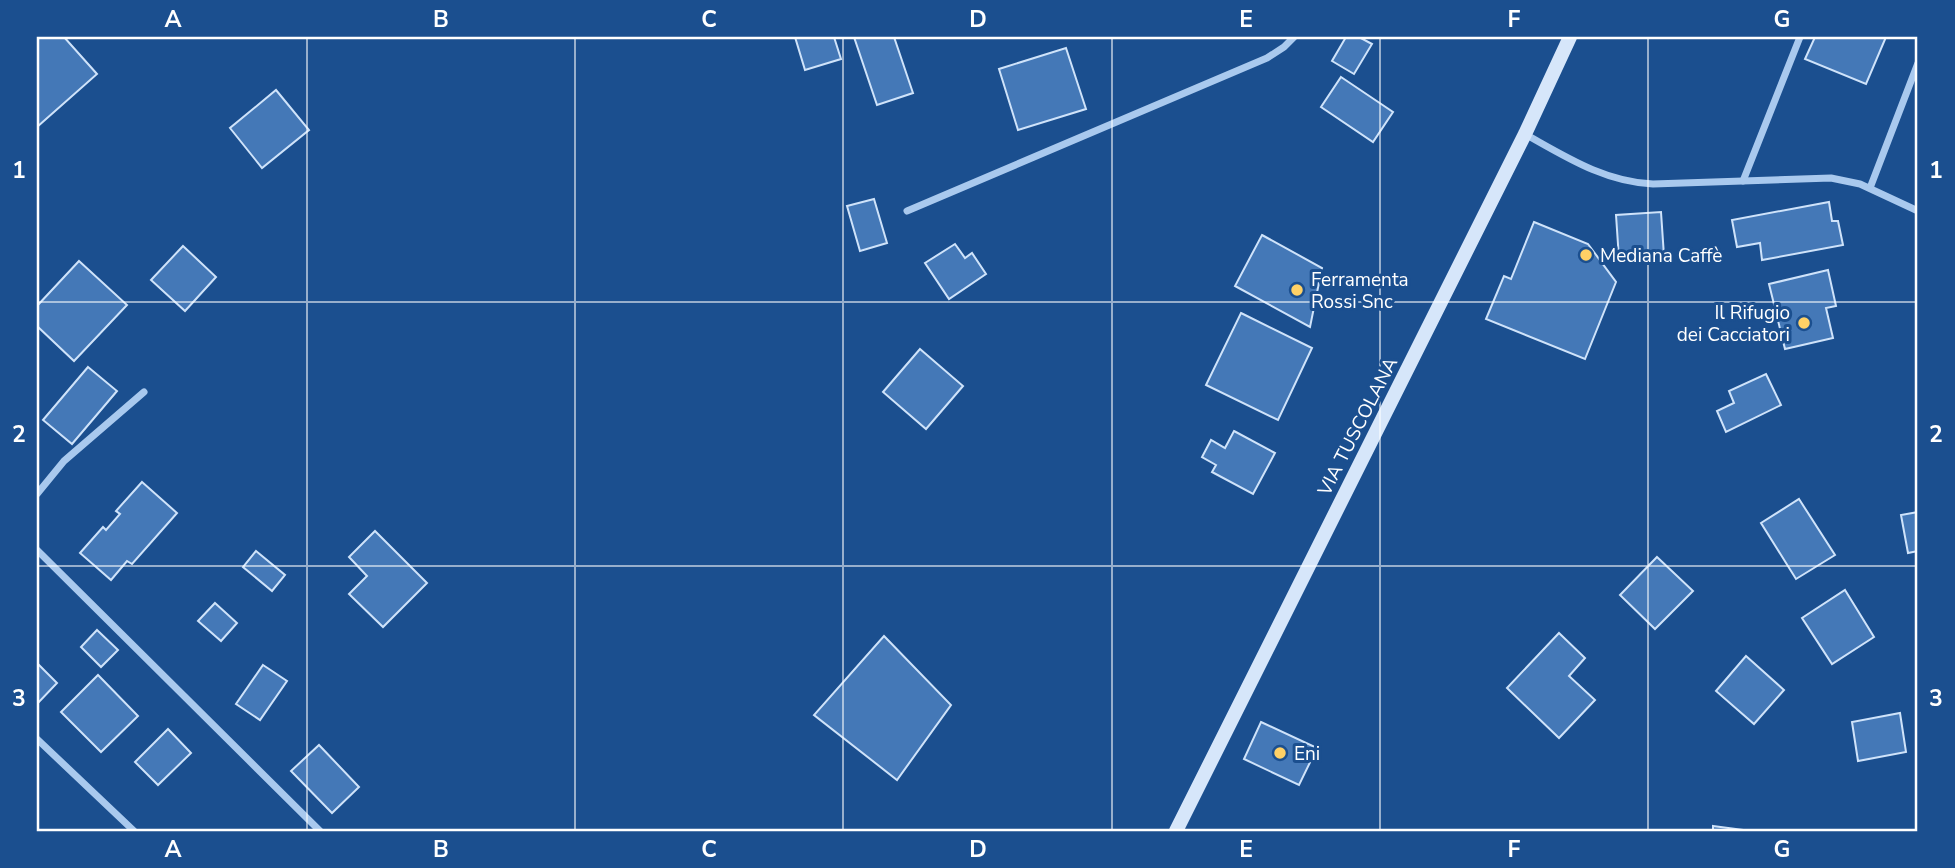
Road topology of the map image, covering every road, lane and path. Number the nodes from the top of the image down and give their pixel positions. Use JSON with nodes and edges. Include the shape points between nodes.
{"nodes":[{"id":1,"x":1294,"y":37,"type":"edge"},
{"id":2,"x":1800,"y":37,"type":"edge"},
{"id":3,"x":1568,"y":40,"type":"edge"},
{"id":4,"x":1918,"y":63,"type":"edge"},
{"id":5,"x":1525,"y":134,"type":"junction"},
{"id":6,"x":1743,"y":181,"type":"junction"},
{"id":7,"x":1870,"y":188,"type":"junction"},
{"id":8,"x":907,"y":211,"type":"dead end"},
{"id":9,"x":1918,"y":211,"type":"edge"},
{"id":10,"x":144,"y":392,"type":"dead end"},
{"id":11,"x":37,"y":495,"type":"edge"},
{"id":12,"x":37,"y":550,"type":"edge"},
{"id":13,"x":37,"y":739,"type":"edge"},
{"id":14,"x":134,"y":831,"type":"edge"},
{"id":15,"x":320,"y":831,"type":"edge"},
{"id":16,"x":1176,"y":831,"type":"edge"}],
"edges":[{"from":1,"to":8,"type":"street","via":[[1267,58]]},
{"from":2,"to":6,"type":"street"},
{"from":3,"to":5,"type":"main road","name":"VIA TUSCOLANA"},
{"from":4,"to":7,"type":"street"},
{"from":5,"to":6,"type":"street","via":[[1601,175],[1624,181]]},
{"from":5,"to":16,"type":"main road","name":"VIA TUSCOLANA"},
{"from":6,"to":7,"type":"street","via":[[1831,178]]},
{"from":7,"to":9,"type":"street"},
{"from":10,"to":11,"type":"street","via":[[64,461]]},
{"from":12,"to":15,"type":"street"},
{"from":13,"to":14,"type":"street"}]}
